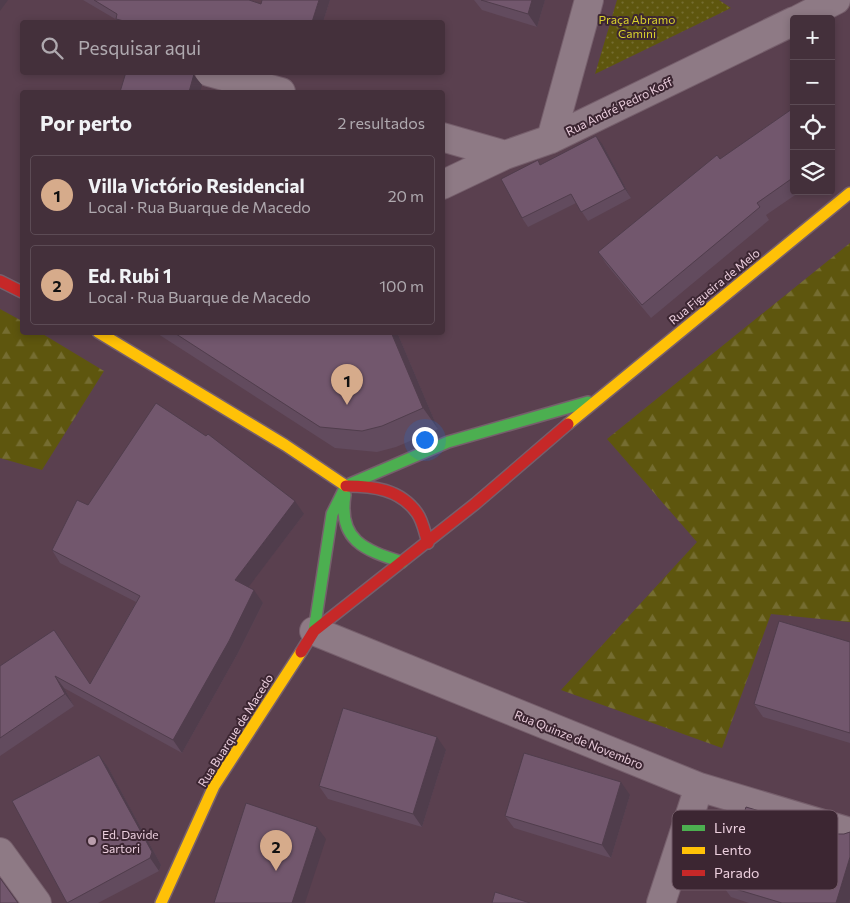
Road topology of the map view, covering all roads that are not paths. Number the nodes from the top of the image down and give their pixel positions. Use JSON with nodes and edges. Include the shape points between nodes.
{"nodes":[{"id":1,"x":589,"y":0,"type":"edge"},
{"id":2,"x":836,"y":0,"type":"edge"},
{"id":3,"x":807,"y":15,"type":"edge"},
{"id":4,"x":790,"y":23,"type":"edge"},
{"id":5,"x":220,"y":75,"type":"edge"},
{"id":6,"x":274,"y":90,"type":"edge"},
{"id":7,"x":445,"y":138,"type":"edge"},
{"id":8,"x":551,"y":138,"type":"junction"},
{"id":9,"x":505,"y":155,"type":"junction"},
{"id":10,"x":445,"y":184,"type":"edge"},
{"id":11,"x":850,"y":193,"type":"edge"},
{"id":12,"x":0,"y":281,"type":"edge"},
{"id":13,"x":20,"y":291,"type":"edge"},
{"id":14,"x":103,"y":335,"type":"edge"},
{"id":15,"x":596,"y":400,"type":"junction"},
{"id":16,"x":346,"y":486,"type":"junction"},
{"id":17,"x":428,"y":543,"type":"junction"},
{"id":18,"x":402,"y":562,"type":"junction"},
{"id":19,"x":314,"y":631,"type":"junction"},
{"id":20,"x":699,"y":787,"type":"junction"},
{"id":21,"x":691,"y":810,"type":"edge"},
{"id":22,"x":776,"y":810,"type":"edge"},
{"id":23,"x":838,"y":828,"type":"edge"},
{"id":24,"x":850,"y":832,"type":"edge"},
{"id":25,"x":0,"y":852,"type":"edge"},
{"id":26,"x":672,"y":869,"type":"edge"},
{"id":27,"x":36,"y":903,"type":"edge"},
{"id":28,"x":161,"y":903,"type":"edge"},
{"id":29,"x":661,"y":903,"type":"edge"}],
"edges":[{"from":1,"to":8,"type":"street"},
{"from":2,"to":3,"type":"street"},
{"from":4,"to":8,"type":"street","name":"Rua André Pedro Koff"},
{"from":5,"to":6,"type":"street"},
{"from":7,"to":9,"type":"street"},
{"from":8,"to":9,"type":"street","name":"Rua André Pedro Koff"},
{"from":9,"to":10,"type":"street","name":"Rua André Pedro Koff"},
{"from":11,"to":15,"type":"main road","name":"Rua Figueira de Melo"},
{"from":12,"to":13,"type":"main road"},
{"from":14,"to":16,"type":"main road","via":[[285,445]]},
{"from":15,"to":16,"type":"main road","name":"Rua Figueira de Melo","via":[[448,442]]},
{"from":15,"to":17,"type":"main road","name":"Rua Figueira de Melo"},
{"from":16,"to":17,"type":"main road","via":[[367,486],[402,497],[418,514]]},
{"from":16,"to":18,"type":"main road","via":[[343,515],[346,529],[376,554]]},
{"from":16,"to":19,"type":"main road","name":"Rua Buarque de Macedo","via":[[332,514]]},
{"from":17,"to":18,"type":"main road","name":"Rua Buarque de Macedo"},
{"from":18,"to":19,"type":"main road","name":"Rua Buarque de Macedo"},
{"from":19,"to":20,"type":"street","name":"Rua Quinze de Novembro"},
{"from":19,"to":28,"type":"main road","name":"Rua Buarque de Macedo","via":[[214,786]]},
{"from":20,"to":21,"type":"street"},
{"from":20,"to":22,"type":"street","name":"Rua Quinze de Novembro"},
{"from":23,"to":24,"type":"street","name":"Rua Quinze de Novembro"},
{"from":25,"to":27,"type":"street"},
{"from":26,"to":29,"type":"street"}]}
